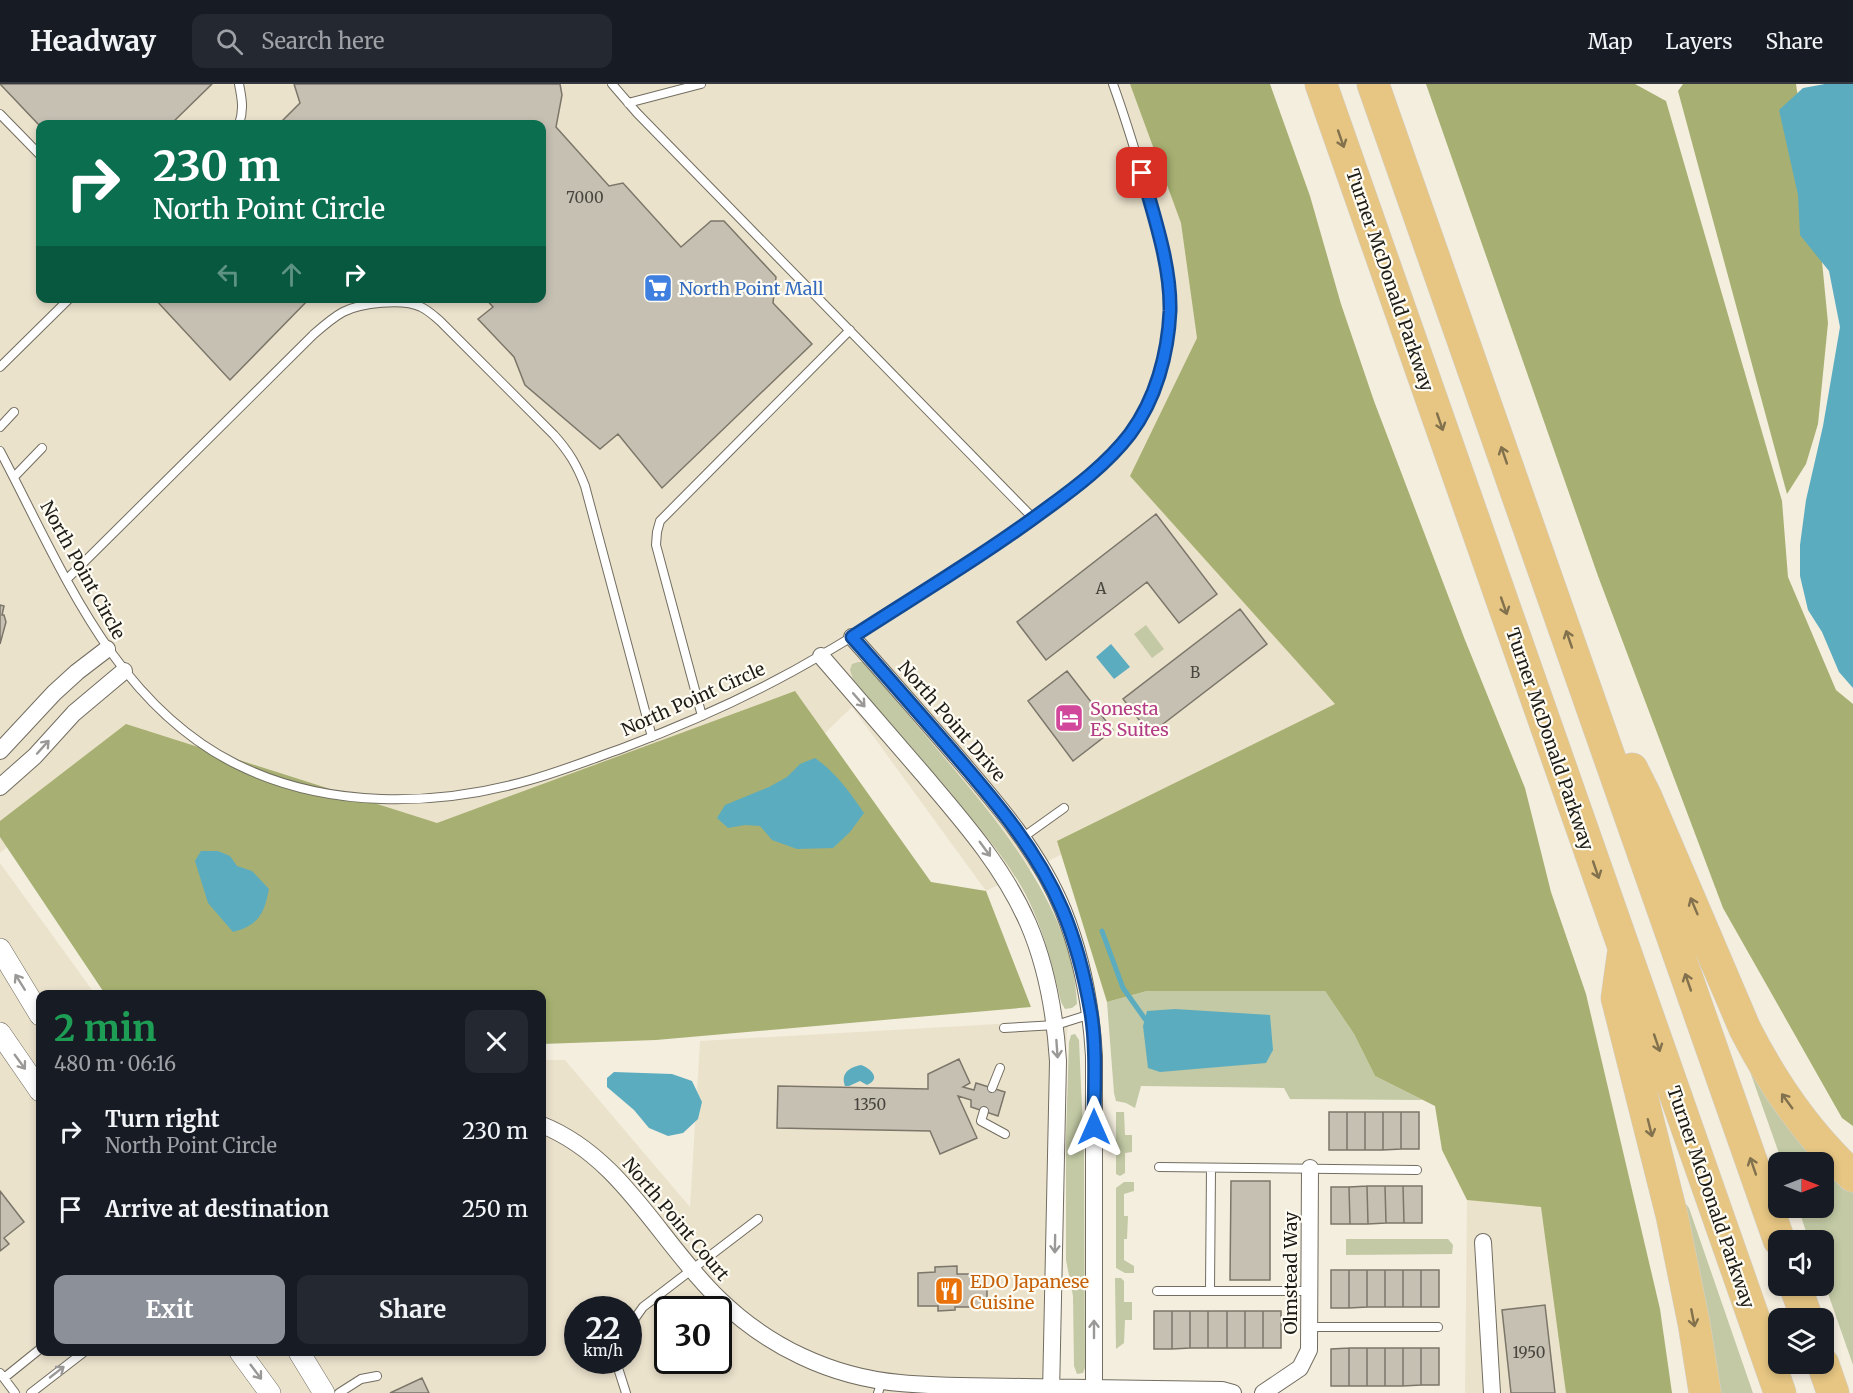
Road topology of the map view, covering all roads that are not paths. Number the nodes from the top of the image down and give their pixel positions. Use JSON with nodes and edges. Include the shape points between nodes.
{"nodes":[{"id":1,"x":239,"y":84,"type":"edge"},
{"id":2,"x":612,"y":84,"type":"edge"},
{"id":3,"x":700,"y":84,"type":"edge"},
{"id":4,"x":1113,"y":84,"type":"edge"},
{"id":5,"x":1321,"y":84,"type":"edge"},
{"id":6,"x":1373,"y":84,"type":"edge"},
{"id":7,"x":628,"y":103,"type":"junction"},
{"id":8,"x":0,"y":114,"type":"edge"},
{"id":9,"x":241,"y":120,"type":"edge"},
{"id":10,"x":36,"y":151,"type":"edge"},
{"id":11,"x":65,"y":303,"type":"edge"},
{"id":12,"x":850,"y":330,"type":"junction"},
{"id":13,"x":0,"y":367,"type":"edge"},
{"id":14,"x":14,"y":412,"type":"dead end"},
{"id":15,"x":0,"y":427,"type":"edge"},
{"id":16,"x":42,"y":448,"type":"dead end"},
{"id":17,"x":0,"y":451,"type":"edge"},
{"id":18,"x":14,"y":477,"type":"junction"},
{"id":19,"x":1034,"y":518,"type":"junction"},
{"id":20,"x":67,"y":579,"type":"junction"},
{"id":21,"x":852,"y":637,"type":"junction"},
{"id":22,"x":107,"y":649,"type":"junction"},
{"id":23,"x":821,"y":656,"type":"junction"},
{"id":24,"x":124,"y":671,"type":"junction"},
{"id":25,"x":1583,"y":680,"type":"junction"},
{"id":26,"x":702,"y":716,"type":"junction"},
{"id":27,"x":652,"y":737,"type":"junction"},
{"id":28,"x":0,"y":751,"type":"edge"},
{"id":29,"x":0,"y":787,"type":"edge"},
{"id":30,"x":1064,"y":808,"type":"dead end"},
{"id":31,"x":1022,"y":838,"type":"junction"},
{"id":32,"x":1624,"y":948,"type":"junction"},
{"id":33,"x":0,"y":949,"type":"edge"},
{"id":34,"x":36,"y":1008,"type":"edge"},
{"id":35,"x":1091,"y":1014,"type":"junction"},
{"id":36,"x":1056,"y":1025,"type":"junction"},
{"id":37,"x":1004,"y":1028,"type":"dead end"},
{"id":38,"x":0,"y":1033,"type":"edge"},
{"id":39,"x":1000,"y":1068,"type":"dead end"},
{"id":40,"x":36,"y":1085,"type":"edge"},
{"id":41,"x":992,"y":1088,"type":"dead end"},
{"id":42,"x":984,"y":1111,"type":"dead end"},
{"id":43,"x":546,"y":1127,"type":"edge"},
{"id":44,"x":1005,"y":1134,"type":"dead end"},
{"id":45,"x":1159,"y":1167,"type":"dead end"},
{"id":46,"x":1211,"y":1168,"type":"junction"},
{"id":47,"x":1310,"y":1168,"type":"junction"},
{"id":48,"x":1417,"y":1170,"type":"dead end"},
{"id":49,"x":1853,"y":1176,"type":"edge"},
{"id":50,"x":759,"y":1219,"type":"dead end"},
{"id":51,"x":1776,"y":1230,"type":"edge"},
{"id":52,"x":1483,"y":1242,"type":"dead end"},
{"id":53,"x":691,"y":1269,"type":"junction"},
{"id":54,"x":1157,"y":1290,"type":"dead end"},
{"id":55,"x":1210,"y":1290,"type":"junction"},
{"id":56,"x":1310,"y":1291,"type":"junction"},
{"id":57,"x":642,"y":1308,"type":"edge"},
{"id":58,"x":1310,"y":1327,"type":"junction"},
{"id":59,"x":1438,"y":1327,"type":"dead end"},
{"id":60,"x":36,"y":1352,"type":"edge"},
{"id":61,"x":79,"y":1356,"type":"edge"},
{"id":62,"x":243,"y":1356,"type":"edge"},
{"id":63,"x":301,"y":1356,"type":"edge"},
{"id":64,"x":620,"y":1374,"type":"edge"},
{"id":65,"x":1826,"y":1374,"type":"edge"},
{"id":66,"x":2,"y":1376,"type":"edge"},
{"id":67,"x":377,"y":1376,"type":"dead end"},
{"id":68,"x":880,"y":1387,"type":"edge"},
{"id":69,"x":1051,"y":1390,"type":"edge"},
{"id":70,"x":1094,"y":1390,"type":"edge"},
{"id":71,"x":15,"y":1393,"type":"edge"},
{"id":72,"x":31,"y":1393,"type":"edge"},
{"id":73,"x":270,"y":1393,"type":"edge"},
{"id":74,"x":324,"y":1393,"type":"edge"},
{"id":75,"x":339,"y":1393,"type":"edge"},
{"id":76,"x":626,"y":1393,"type":"edge"},
{"id":77,"x":1233,"y":1393,"type":"edge"},
{"id":78,"x":1263,"y":1393,"type":"edge"},
{"id":79,"x":1492,"y":1393,"type":"edge"},
{"id":80,"x":1705,"y":1393,"type":"edge"},
{"id":81,"x":1780,"y":1393,"type":"edge"},
{"id":82,"x":1833,"y":1393,"type":"edge"}],
"edges":[{"from":1,"to":9,"type":"lane","via":[[243,100]]},
{"from":2,"to":7,"type":"lane"},
{"from":3,"to":7,"type":"lane"},
{"from":4,"to":19,"type":"lane","name":"North Point Circle","via":[[1142,173],[1164,262],[1170,309],[1165,357],[1149,401],[1129,435],[1089,476]]},
{"from":5,"to":32,"type":"highway","name":"Turner McDonald Parkway","one_way":true},
{"from":25,"to":6,"type":"highway","one_way":true},
{"from":7,"to":12,"type":"lane"},
{"from":8,"to":10,"type":"lane"},
{"from":11,"to":13,"type":"lane"},
{"from":12,"to":19,"type":"lane"},
{"from":12,"to":26,"type":"lane","via":[[660,521],[656,545]]},
{"from":14,"to":15,"type":"lane"},
{"from":16,"to":18,"type":"lane"},
{"from":17,"to":18,"type":"lane","name":"North Point Circle"},
{"from":18,"to":20,"type":"lane","name":"North Point Circle"},
{"from":19,"to":21,"type":"lane","name":"North Point Circle"},
{"from":20,"to":22,"type":"lane","name":"North Point Circle"},
{"from":20,"to":27,"type":"lane","via":[[329,322],[343,312],[376,303],[421,306],[554,435],[578,466]]},
{"from":21,"to":23,"type":"lane","name":"North Point Circle"},
{"from":21,"to":31,"type":"street","name":"North Point Drive"},
{"from":22,"to":24,"type":"lane","name":"North Point Circle"},
{"from":22,"to":28,"type":"street","via":[[54,693]]},
{"from":23,"to":26,"type":"lane","name":"North Point Circle"},
{"from":23,"to":36,"type":"street","one_way":true,"via":[[992,859],[1028,923],[1049,988]]},
{"from":24,"to":27,"type":"lane","name":"North Point Circle","via":[[188,733],[237,764],[305,789],[351,797],[419,798],[487,790],[543,776]]},
{"from":29,"to":24,"type":"street","one_way":true,"via":[[74,713]]},
{"from":49,"to":25,"type":"highway","one_way":true,"via":[[1807,1128],[1762,1064],[1646,797]]},
{"from":51,"to":25,"type":"highway","one_way":true},
{"from":26,"to":27,"type":"lane","name":"North Point Circle"},
{"from":30,"to":31,"type":"lane"},
{"from":31,"to":35,"type":"street","name":"North Point Drive","via":[[1062,909],[1085,980]]},
{"from":32,"to":80,"type":"highway","one_way":true,"via":[[1617,998],[1672,1216]]},
{"from":32,"to":81,"type":"highway","name":"Turner McDonald Parkway","one_way":true},
{"from":34,"to":33,"type":"street","one_way":true},
{"from":35,"to":36,"type":"lane"},
{"from":70,"to":35,"type":"street","name":"North Point Drive","one_way":true},
{"from":36,"to":37,"type":"lane"},
{"from":36,"to":69,"type":"street","one_way":true},
{"from":38,"to":40,"type":"street","one_way":true},
{"from":39,"to":41,"type":"lane"},
{"from":42,"to":44,"type":"lane","via":[[981,1121]]},
{"from":43,"to":53,"type":"street","name":"North Point Court","via":[[597,1158]]},
{"from":45,"to":46,"type":"lane"},
{"from":46,"to":47,"type":"lane"},
{"from":46,"to":55,"type":"lane"},
{"from":47,"to":48,"type":"lane"},
{"from":47,"to":56,"type":"street","name":"Olmstead Way"},
{"from":50,"to":53,"type":"lane"},
{"from":52,"to":79,"type":"street"},
{"from":53,"to":57,"type":"lane"},
{"from":53,"to":68,"type":"street","name":"North Point Court","via":[[730,1311],[772,1341],[820,1365]]},
{"from":54,"to":55,"type":"lane"},
{"from":55,"to":56,"type":"lane"},
{"from":56,"to":58,"type":"street","name":"Olmstead Way"},
{"from":58,"to":59,"type":"lane"},
{"from":58,"to":78,"type":"street","name":"Olmstead Way","via":[[1309,1350],[1300,1368]]},
{"from":60,"to":66,"type":"lane"},
{"from":72,"to":61,"type":"lane","one_way":true},
{"from":62,"to":73,"type":"street","one_way":true},
{"from":63,"to":74,"type":"street"},
{"from":64,"to":76,"type":"lane"},
{"from":65,"to":82,"type":"highway"},
{"from":66,"to":71,"type":"lane"},
{"from":67,"to":75,"type":"lane","via":[[361,1379]]},
{"from":68,"to":69,"type":"street","name":"North Point Court"},
{"from":69,"to":70,"type":"street","name":"North Point Court"},
{"from":70,"to":77,"type":"street","name":"North Point Court"}]}
